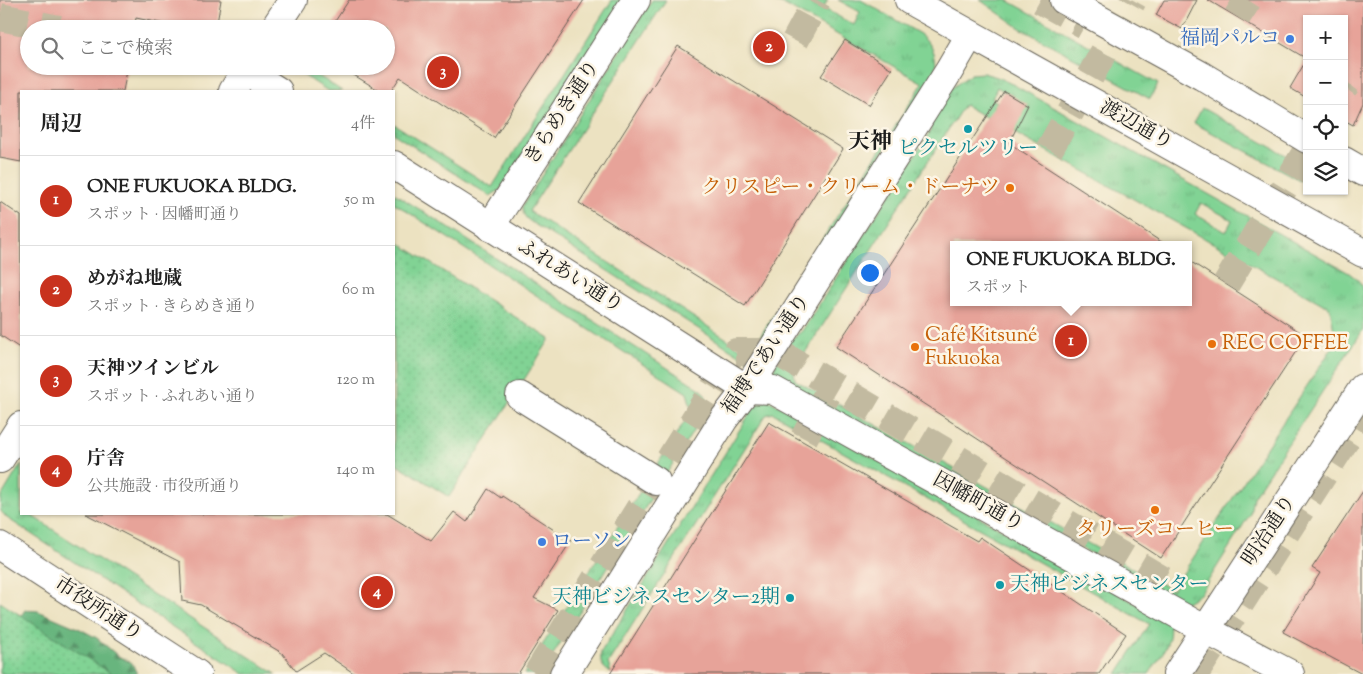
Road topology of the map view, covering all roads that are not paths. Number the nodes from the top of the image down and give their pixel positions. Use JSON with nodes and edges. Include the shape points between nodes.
{"nodes":[{"id":1,"x":292,"y":0,"type":"edge"},
{"id":2,"x":636,"y":0,"type":"edge"},
{"id":3,"x":909,"y":0,"type":"edge"},
{"id":4,"x":1064,"y":0,"type":"edge"},
{"id":5,"x":280,"y":20,"type":"edge"},
{"id":6,"x":970,"y":36,"type":"junction"},
{"id":7,"x":243,"y":76,"type":"edge"},
{"id":8,"x":276,"y":90,"type":"edge"},
{"id":9,"x":1303,"y":137,"type":"edge"},
{"id":10,"x":1348,"y":163,"type":"edge"},
{"id":11,"x":395,"y":166,"type":"edge"},
{"id":12,"x":1363,"y":172,"type":"edge"},
{"id":13,"x":490,"y":227,"type":"junction"},
{"id":14,"x":1363,"y":253,"type":"edge"},
{"id":15,"x":1363,"y":388,"type":"edge"},
{"id":16,"x":747,"y":389,"type":"junction"},
{"id":17,"x":520,"y":396,"type":"dead end"},
{"id":18,"x":20,"y":428,"type":"edge"},
{"id":19,"x":0,"y":459,"type":"edge"},
{"id":20,"x":656,"y":481,"type":"dead end"},
{"id":21,"x":0,"y":546,"type":"edge"},
{"id":22,"x":1206,"y":630,"type":"junction"},
{"id":23,"x":574,"y":670,"type":"edge"},
{"id":24,"x":197,"y":674,"type":"edge"},
{"id":25,"x":1177,"y":674,"type":"edge"},
{"id":26,"x":1290,"y":674,"type":"edge"}],
"edges":[{"from":1,"to":5,"type":"street"},
{"from":2,"to":13,"type":"street","name":"きらめき通り"},
{"from":3,"to":6,"type":"street","name":"渡辺通り"},
{"from":4,"to":9,"type":"street"},
{"from":6,"to":14,"type":"street","name":"渡辺通り"},
{"from":6,"to":16,"type":"street","name":"福博であい通り"},
{"from":7,"to":8,"type":"street"},
{"from":10,"to":12,"type":"street"},
{"from":11,"to":13,"type":"street","name":"ふれあい通り"},
{"from":13,"to":16,"type":"street","name":"ふれあい通り"},
{"from":15,"to":22,"type":"street","name":"明治通り"},
{"from":16,"to":22,"type":"street","name":"因幡町通り","via":[[773,390]]},
{"from":16,"to":23,"type":"street","name":"福博であい通り","via":[[724,419]]},
{"from":17,"to":20,"type":"street"},
{"from":18,"to":19,"type":"street"},
{"from":21,"to":24,"type":"street","name":"市役所通り"},
{"from":22,"to":25,"type":"street","name":"明治通り"},
{"from":22,"to":26,"type":"street","name":"因幡町通り"}]}
